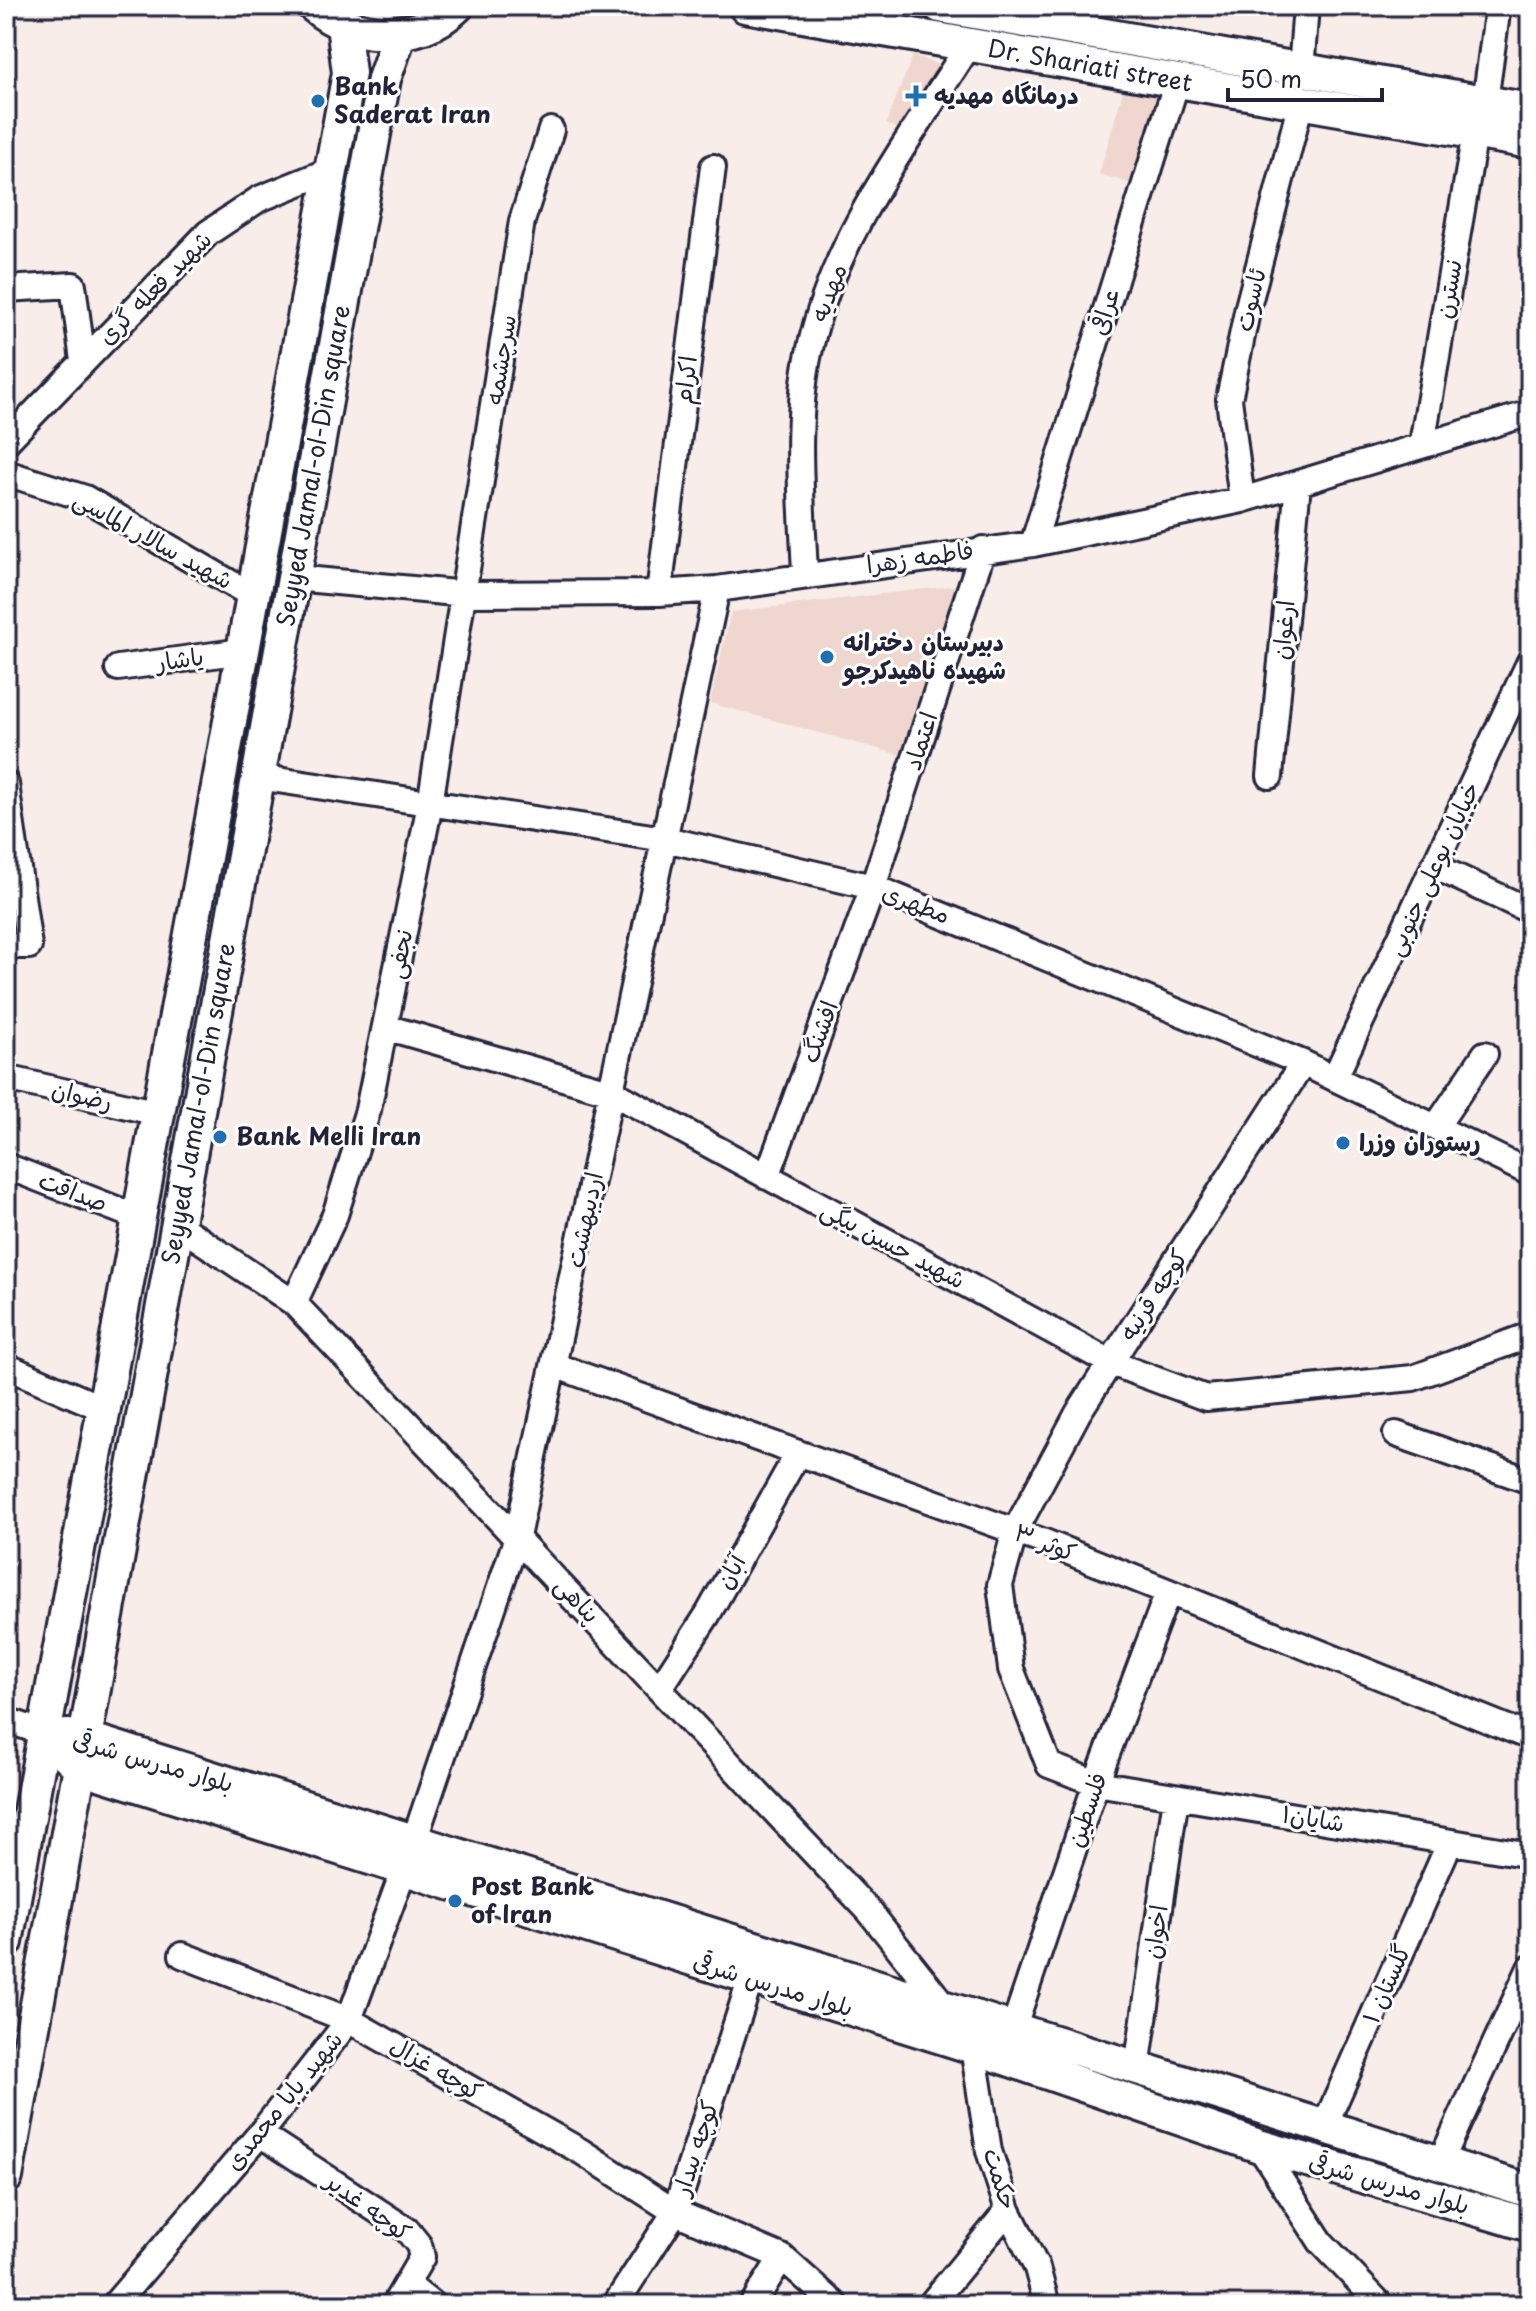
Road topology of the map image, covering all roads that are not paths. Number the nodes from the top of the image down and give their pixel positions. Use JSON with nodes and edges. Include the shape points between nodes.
{"nodes":[{"id":1,"x":314,"y":6,"type":"edge"},
{"id":2,"x":457,"y":6,"type":"edge"},
{"id":3,"x":745,"y":6,"type":"edge"},
{"id":4,"x":940,"y":6,"type":"edge"},
{"id":5,"x":1306,"y":6,"type":"edge"},
{"id":6,"x":1498,"y":6,"type":"edge"},
{"id":7,"x":1067,"y":17,"type":"edge"},
{"id":8,"x":343,"y":25,"type":"junction"},
{"id":9,"x":400,"y":33,"type":"junction"},
{"id":10,"x":969,"y":45,"type":"junction"},
{"id":11,"x":1301,"y":70,"type":"junction"},
{"id":12,"x":1177,"y":81,"type":"junction"},
{"id":13,"x":1301,"y":102,"type":"junction"},
{"id":14,"x":1485,"y":102,"type":"junction"},
{"id":15,"x":1530,"y":110,"type":"edge"},
{"id":16,"x":551,"y":130,"type":"dead end"},
{"id":17,"x":1475,"y":133,"type":"junction"},
{"id":18,"x":1530,"y":142,"type":"edge"},
{"id":19,"x":713,"y":167,"type":"dead end"},
{"id":20,"x":331,"y":170,"type":"junction"},
{"id":21,"x":6,"y":289,"type":"edge"},
{"id":22,"x":83,"y":361,"type":"junction"},
{"id":23,"x":1530,"y":413,"type":"edge"},
{"id":24,"x":6,"y":442,"type":"edge"},
{"id":25,"x":1422,"y":444,"type":"junction"},
{"id":26,"x":6,"y":473,"type":"edge"},
{"id":27,"x":1298,"y":484,"type":"junction"},
{"id":28,"x":1242,"y":500,"type":"junction"},
{"id":29,"x":1033,"y":544,"type":"junction"},
{"id":30,"x":983,"y":549,"type":"junction"},
{"id":31,"x":805,"y":575,"type":"junction"},
{"id":32,"x":294,"y":578,"type":"junction"},
{"id":33,"x":717,"y":589,"type":"junction"},
{"id":34,"x":659,"y":593,"type":"junction"},
{"id":35,"x":466,"y":594,"type":"junction"},
{"id":36,"x":253,"y":596,"type":"junction"},
{"id":37,"x":243,"y":651,"type":"junction"},
{"id":38,"x":1530,"y":661,"type":"edge"},
{"id":39,"x":118,"y":668,"type":"dead end"},
{"id":40,"x":1270,"y":776,"type":"dead end"},
{"id":41,"x":258,"y":777,"type":"junction"},
{"id":42,"x":6,"y":784,"type":"edge"},
{"id":43,"x":430,"y":804,"type":"junction"},
{"id":44,"x":665,"y":839,"type":"junction"},
{"id":45,"x":1434,"y":866,"type":"junction"},
{"id":46,"x":873,"y":887,"type":"junction"},
{"id":47,"x":1530,"y":911,"type":"edge"},
{"id":48,"x":18,"y":946,"type":"edge"},
{"id":49,"x":178,"y":1006,"type":"junction"},
{"id":50,"x":215,"y":1014,"type":"junction"},
{"id":51,"x":385,"y":1027,"type":"junction"},
{"id":52,"x":1485,"y":1054,"type":"dead end"},
{"id":53,"x":1303,"y":1063,"type":"junction"},
{"id":54,"x":1335,"y":1077,"type":"junction"},
{"id":55,"x":6,"y":1078,"type":"edge"},
{"id":56,"x":612,"y":1092,"type":"junction"},
{"id":57,"x":158,"y":1113,"type":"junction"},
{"id":58,"x":1436,"y":1127,"type":"junction"},
{"id":59,"x":6,"y":1166,"type":"edge"},
{"id":60,"x":1530,"y":1173,"type":"edge"},
{"id":61,"x":767,"y":1177,"type":"junction"},
{"id":62,"x":139,"y":1218,"type":"junction"},
{"id":63,"x":178,"y":1225,"type":"junction"},
{"id":64,"x":294,"y":1303,"type":"junction"},
{"id":65,"x":1530,"y":1335,"type":"edge"},
{"id":66,"x":1111,"y":1363,"type":"junction"},
{"id":67,"x":554,"y":1365,"type":"junction"},
{"id":68,"x":6,"y":1366,"type":"edge"},
{"id":69,"x":104,"y":1409,"type":"junction"},
{"id":70,"x":1396,"y":1434,"type":"dead end"},
{"id":71,"x":798,"y":1453,"type":"junction"},
{"id":72,"x":1530,"y":1481,"type":"edge"},
{"id":73,"x":1015,"y":1531,"type":"junction"},
{"id":74,"x":517,"y":1537,"type":"junction"},
{"id":75,"x":1168,"y":1592,"type":"junction"},
{"id":76,"x":660,"y":1688,"type":"junction"},
{"id":77,"x":6,"y":1720,"type":"edge"},
{"id":78,"x":44,"y":1733,"type":"junction"},
{"id":79,"x":1530,"y":1737,"type":"edge"},
{"id":80,"x":82,"y":1753,"type":"junction"},
{"id":81,"x":1096,"y":1783,"type":"junction"},
{"id":82,"x":1176,"y":1797,"type":"junction"},
{"id":83,"x":1450,"y":1842,"type":"junction"},
{"id":84,"x":409,"y":1855,"type":"junction"},
{"id":85,"x":1530,"y":1855,"type":"edge"},
{"id":86,"x":6,"y":1942,"type":"edge"},
{"id":87,"x":182,"y":1955,"type":"dead end"},
{"id":88,"x":1530,"y":1968,"type":"edge"},
{"id":89,"x":751,"y":1978,"type":"junction"},
{"id":90,"x":946,"y":2008,"type":"junction"},
{"id":91,"x":349,"y":2020,"type":"junction"},
{"id":92,"x":1013,"y":2029,"type":"junction"},
{"id":93,"x":973,"y":2047,"type":"junction"},
{"id":94,"x":1137,"y":2068,"type":"junction"},
{"id":95,"x":1324,"y":2127,"type":"junction"},
{"id":96,"x":260,"y":2134,"type":"junction"},
{"id":97,"x":1259,"y":2146,"type":"junction"},
{"id":98,"x":1440,"y":2163,"type":"junction"},
{"id":99,"x":6,"y":2177,"type":"edge"},
{"id":100,"x":1530,"y":2191,"type":"edge"},
{"id":101,"x":1008,"y":2210,"type":"junction"},
{"id":102,"x":675,"y":2212,"type":"junction"},
{"id":103,"x":1530,"y":2225,"type":"edge"},
{"id":104,"x":782,"y":2257,"type":"junction"},
{"id":105,"x":401,"y":2295,"type":"edge"},
{"id":106,"x":114,"y":2305,"type":"edge"},
{"id":107,"x":433,"y":2305,"type":"edge"},
{"id":108,"x":615,"y":2305,"type":"edge"},
{"id":109,"x":752,"y":2305,"type":"edge"},
{"id":110,"x":836,"y":2305,"type":"edge"},
{"id":111,"x":930,"y":2305,"type":"edge"},
{"id":112,"x":1047,"y":2305,"type":"edge"},
{"id":113,"x":1381,"y":2305,"type":"edge"}],
"edges":[{"from":1,"to":8,"type":"main road"},
{"from":2,"to":9,"type":"main road","via":[[427,25]]},
{"from":3,"to":10,"type":"main road","name":"Dr. Shariati street"},
{"from":4,"to":7,"type":"main road"},
{"from":5,"to":11,"type":"street"},
{"from":6,"to":14,"type":"street"},
{"from":7,"to":11,"type":"main road"},
{"from":8,"to":9,"type":"main road","via":[[371,33]]},
{"from":8,"to":20,"type":"main road","name":"Seyyed Jamal-ol-Din square","via":[[349,73]]},
{"from":9,"to":32,"type":"main road","name":"Seyyed Jamal-ol-Din square","via":[[384,79]]},
{"from":10,"to":12,"type":"main road","name":"Dr. Shariati street"},
{"from":10,"to":31,"type":"street","name":"مهدیه","via":[[856,226],[822,306],[804,387],[800,463]]},
{"from":11,"to":14,"type":"main road"},
{"from":12,"to":13,"type":"main road","name":"Dr. Shariati street"},
{"from":12,"to":29,"type":"street","name":"عراقی"},
{"from":13,"to":17,"type":"main road","name":"Dr. Shariati street"},
{"from":13,"to":28,"type":"street","name":"ئاسوت","via":[[1229,399]]},
{"from":14,"to":15,"type":"main road"},
{"from":16,"to":35,"type":"street","name":"سرچشمه","via":[[522,221]]},
{"from":17,"to":18,"type":"main road","name":"Dr. Shariati street"},
{"from":17,"to":25,"type":"street","name":"نسترن"},
{"from":19,"to":34,"type":"street","name":"اکرام"},
{"from":20,"to":22,"type":"street","name":"شهید فعله گری","via":[[259,199],[208,233]]},
{"from":20,"to":36,"type":"main road","name":"Seyyed Jamal-ol-Din square"},
{"from":21,"to":22,"type":"street","via":[[73,285]]},
{"from":22,"to":24,"type":"street","name":"شهید فعله گری"},
{"from":23,"to":25,"type":"street","name":"فاطمه زهرا"},
{"from":25,"to":27,"type":"street","name":"فاطمه زهرا"},
{"from":26,"to":36,"type":"street","name":"شهید سالار الماسی","via":[[85,498]]},
{"from":27,"to":28,"type":"street","name":"فاطمه زهرا"},
{"from":27,"to":40,"type":"street","name":"ارغوان"},
{"from":28,"to":29,"type":"street","name":"فاطمه زهرا"},
{"from":29,"to":30,"type":"street","name":"فاطمه زهرا"},
{"from":30,"to":31,"type":"street","name":"فاطمه زهرا"},
{"from":30,"to":46,"type":"street","name":"اعتماد"},
{"from":31,"to":33,"type":"street","name":"فاطمه زهرا"},
{"from":32,"to":35,"type":"street","name":"فاطمه زهرا"},
{"from":32,"to":41,"type":"main road","name":"Seyyed Jamal-ol-Din square"},
{"from":33,"to":34,"type":"street","name":"فاطمه زهرا"},
{"from":33,"to":44,"type":"street","name":"اردیبهشت"},
{"from":34,"to":35,"type":"street","name":"فاطمه زهرا"},
{"from":35,"to":43,"type":"street","name":"نجفی"},
{"from":36,"to":37,"type":"main road","name":"Seyyed Jamal-ol-Din square"},
{"from":37,"to":39,"type":"street","name":"یاشار"},
{"from":37,"to":49,"type":"main road","name":"Seyyed Jamal-ol-Din square"},
{"from":38,"to":45,"type":"street","name":"خیابان بوعلی جنوبی"},
{"from":41,"to":43,"type":"street","name":"مطهری"},
{"from":41,"to":50,"type":"main road","name":"Seyyed Jamal-ol-Din square"},
{"from":42,"to":48,"type":"street"},
{"from":43,"to":44,"type":"street","name":"مطهری"},
{"from":43,"to":51,"type":"street","name":"نجفی"},
{"from":44,"to":46,"type":"street","name":"مطهری"},
{"from":44,"to":56,"type":"street","name":"اردیبهشت"},
{"from":45,"to":47,"type":"street"},
{"from":45,"to":54,"type":"street","name":"خیابان بوعلی جنوبی"},
{"from":46,"to":53,"type":"street","name":"مطهری"},
{"from":46,"to":61,"type":"street","name":"افشنگ"},
{"from":49,"to":50,"type":"main road"},
{"from":49,"to":57,"type":"main road","name":"Seyyed Jamal-ol-Din square"},
{"from":50,"to":63,"type":"main road","name":"Seyyed Jamal-ol-Din square"},
{"from":51,"to":56,"type":"street","name":"شهید حسن بیگی"},
{"from":51,"to":64,"type":"street","name":"نجفی","via":[[368,1110],[335,1215]]},
{"from":52,"to":58,"type":"street"},
{"from":53,"to":54,"type":"street","name":"مطهری"},
{"from":53,"to":66,"type":"street","name":"کوچه قرنیه"},
{"from":54,"to":58,"type":"street","name":"مطهری"},
{"from":55,"to":57,"type":"street","name":"رضوان"},
{"from":56,"to":61,"type":"street","name":"شهید حسن بیگی"},
{"from":56,"to":67,"type":"street","name":"اردیبهشت"},
{"from":57,"to":62,"type":"main road","name":"Seyyed Jamal-ol-Din square"},
{"from":58,"to":60,"type":"street","name":"مطهری"},
{"from":59,"to":62,"type":"street","name":"صداقت"},
{"from":61,"to":66,"type":"street","name":"شهید حسن بیگی"},
{"from":62,"to":69,"type":"main road","name":"Seyyed Jamal-ol-Din square"},
{"from":63,"to":64,"type":"street","name":"پناهی"},
{"from":63,"to":80,"type":"main road","name":"Seyyed Jamal-ol-Din square"},
{"from":64,"to":74,"type":"street","name":"پناهی"},
{"from":65,"to":66,"type":"street","name":"شهید حسن بیگی","via":[[1413,1378],[1206,1398]]},
{"from":66,"to":73,"type":"street","name":"کوچه قرنیه"},
{"from":67,"to":71,"type":"street","name":"کوثر ۳"},
{"from":67,"to":74,"type":"street","name":"اردیبهشت"},
{"from":68,"to":69,"type":"street"},
{"from":69,"to":78,"type":"main road","name":"Seyyed Jamal-ol-Din square"},
{"from":70,"to":72,"type":"street"},
{"from":71,"to":73,"type":"street","name":"کوثر ۳"},
{"from":71,"to":76,"type":"street","name":"آبان"},
{"from":73,"to":75,"type":"street","name":"کوثر ۳"},
{"from":73,"to":81,"type":"street","name":"کوچه قرنیه","via":[[1000,1585],[1011,1669],[1049,1765]]},
{"from":74,"to":76,"type":"street","name":"پناهی"},
{"from":74,"to":84,"type":"street","name":"اردیبهشت"},
{"from":75,"to":79,"type":"street","name":"کوثر ۳"},
{"from":75,"to":81,"type":"street","name":"فلسطین"},
{"from":76,"to":90,"type":"street","name":"پناهی","via":[[869,1911]]},
{"from":77,"to":78,"type":"street"},
{"from":78,"to":80,"type":"main road","name":"بلوار مدرس شرقی"},
{"from":78,"to":86,"type":"main road","name":"Seyyed Jamal-ol-Din square"},
{"from":80,"to":84,"type":"main road","name":"بلوار مدرس شرقی"},
{"from":80,"to":99,"type":"main road","name":"Seyyed Jamal-ol-Din square"},
{"from":81,"to":82,"type":"street","name":"شایان۱"},
{"from":81,"to":92,"type":"street","name":"فلسطین"},
{"from":82,"to":83,"type":"street","name":"شایان۱"},
{"from":82,"to":94,"type":"street","name":"اخوان"},
{"from":83,"to":85,"type":"street","name":"شایان۱"},
{"from":83,"to":95,"type":"street","name":"گلستان ۱"},
{"from":84,"to":89,"type":"main road","name":"بلوار مدرس شرقی"},
{"from":84,"to":90,"type":"main road","name":"بلوار مدرس شرقی"},
{"from":84,"to":91,"type":"street","name":"شهید بابا محمدی"},
{"from":87,"to":91,"type":"street","name":"کوچه غزال"},
{"from":88,"to":98,"type":"street"},
{"from":89,"to":93,"type":"main road","name":"بلوار مدرس شرقی"},
{"from":89,"to":102,"type":"street","name":"کوچه بیدار"},
{"from":90,"to":92,"type":"main road","name":"بلوار مدرس شرقی"},
{"from":91,"to":96,"type":"street","name":"شهید بابا محمدی"},
{"from":91,"to":102,"type":"street","name":"کوچه غزال","via":[[582,2152]]},
{"from":92,"to":94,"type":"main road","name":"بلوار مدرس شرقی"},
{"from":93,"to":97,"type":"main road","name":"بلوار مدرس شرقی"},
{"from":93,"to":101,"type":"street","name":"حکمت","via":[[989,2151]]},
{"from":94,"to":95,"type":"main road","name":"بلوار مدرس شرقی"},
{"from":95,"to":98,"type":"main road","name":"بلوار مدرس شرقی"},
{"from":96,"to":105,"type":"street","name":"کوچه غدیر","via":[[407,2230],[422,2257]]},
{"from":96,"to":106,"type":"street","name":"شهید بابا محمدی"},
{"from":97,"to":103,"type":"main road","name":"بلوار مدرس شرقی"},
{"from":97,"to":113,"type":"street","via":[[1321,2242]]},
{"from":98,"to":100,"type":"main road","name":"بلوار مدرس شرقی"},
{"from":101,"to":111,"type":"street"},
{"from":101,"to":112,"type":"street","name":"حکمت","via":[[1037,2268]]},
{"from":102,"to":104,"type":"street","name":"کوچه غزال"},
{"from":102,"to":108,"type":"street","name":"کوچه بیدار"},
{"from":104,"to":109,"type":"street"},
{"from":104,"to":110,"type":"street","name":"کوچه غزال"},
{"from":105,"to":107,"type":"street"}]}
